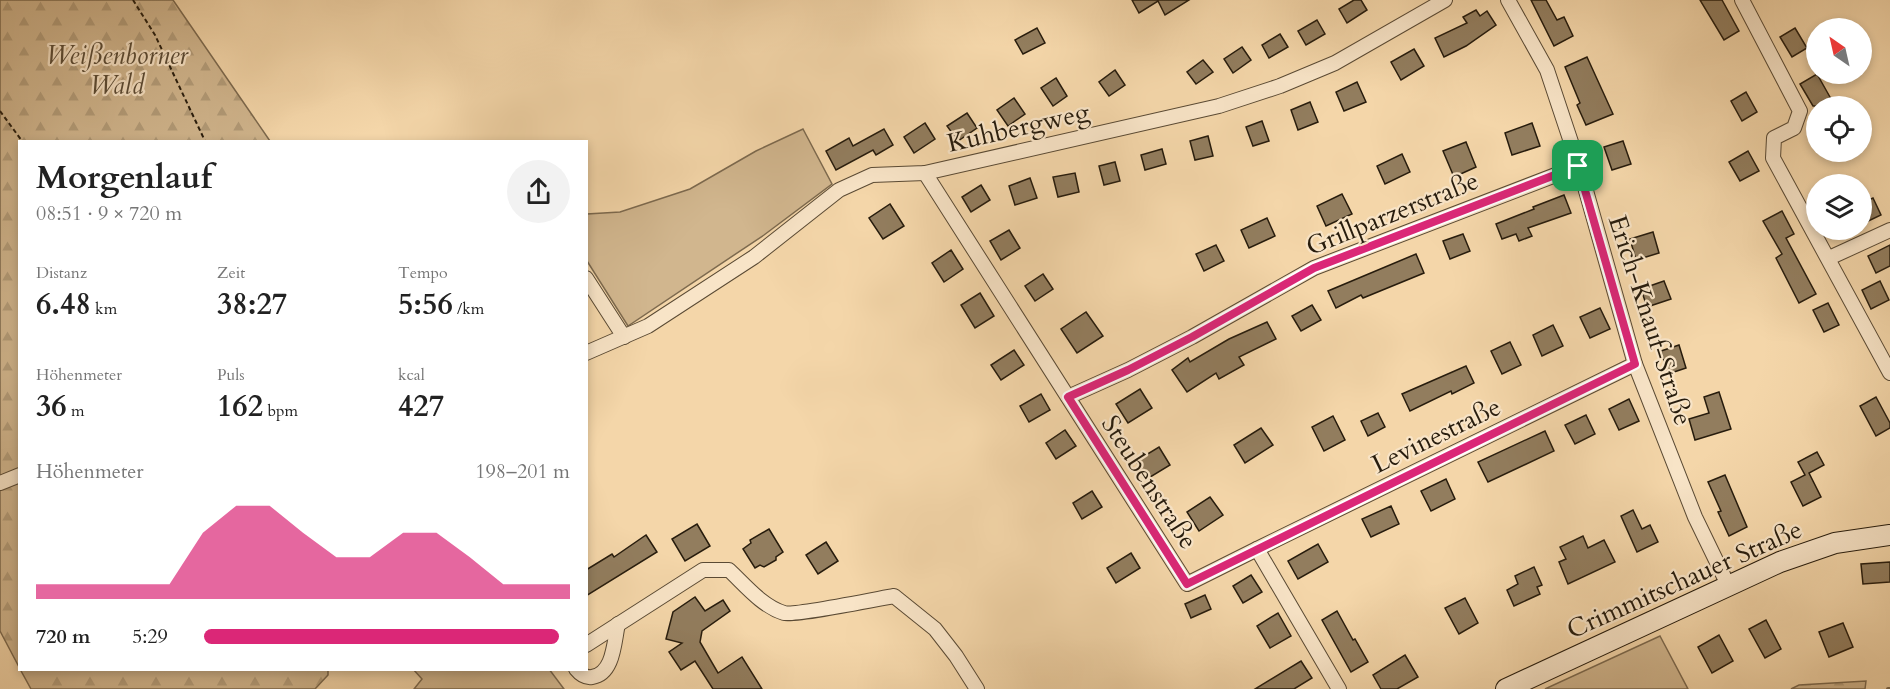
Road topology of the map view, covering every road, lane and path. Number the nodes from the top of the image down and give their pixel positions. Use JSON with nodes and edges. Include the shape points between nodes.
{"nodes":[{"id":1,"x":133,"y":0,"type":"edge"},
{"id":2,"x":1445,"y":0,"type":"edge"},
{"id":3,"x":1508,"y":0,"type":"edge"},
{"id":4,"x":1742,"y":0,"type":"edge"},
{"id":5,"x":0,"y":111,"type":"edge"},
{"id":6,"x":21,"y":140,"type":"edge"},
{"id":7,"x":205,"y":140,"type":"edge"},
{"id":8,"x":1578,"y":166,"type":"junction"},
{"id":9,"x":925,"y":173,"type":"junction"},
{"id":10,"x":1890,"y":230,"type":"edge"},
{"id":11,"x":1829,"y":258,"type":"junction"},
{"id":12,"x":588,"y":281,"type":"edge"},
{"id":13,"x":624,"y":337,"type":"junction"},
{"id":14,"x":588,"y":352,"type":"edge"},
{"id":15,"x":1635,"y":364,"type":"junction"},
{"id":16,"x":1890,"y":373,"type":"edge"},
{"id":17,"x":1068,"y":397,"type":"junction"},
{"id":18,"x":18,"y":476,"type":"edge"},
{"id":19,"x":0,"y":483,"type":"edge"},
{"id":20,"x":1890,"y":535,"type":"edge"},
{"id":21,"x":1257,"y":549,"type":"junction"},
{"id":22,"x":1728,"y":585,"type":"junction"},
{"id":23,"x":618,"y":624,"type":"junction"},
{"id":24,"x":588,"y":644,"type":"edge"},
{"id":25,"x":578,"y":671,"type":"edge"},
{"id":26,"x":977,"y":689,"type":"edge"},
{"id":27,"x":1339,"y":689,"type":"edge"},
{"id":28,"x":1506,"y":689,"type":"edge"}],
"edges":[{"from":1,"to":7,"type":"path","via":[[155,35]]},
{"from":2,"to":9,"type":"street","name":"Kuhbergweg","via":[[1335,63],[1280,86],[1219,106]]},
{"from":3,"to":8,"type":"street","name":"Erich-Knauf-Straße","via":[[1547,70]]},
{"from":4,"to":11,"type":"street","via":[[1800,111],[1794,128],[1774,138],[1773,158]]},
{"from":5,"to":6,"type":"path"},
{"from":8,"to":15,"type":"street","name":"Erich-Knauf-Straße"},
{"from":8,"to":17,"type":"street","name":"Grillparzerstraße","via":[[1314,268],[1192,337]]},
{"from":9,"to":13,"type":"street","name":"Kuhbergweg","via":[[872,175],[839,190],[754,257],[648,326]]},
{"from":9,"to":17,"type":"street","name":"Steubenstraße"},
{"from":10,"to":11,"type":"street"},
{"from":11,"to":16,"type":"street"},
{"from":12,"to":13,"type":"street"},
{"from":13,"to":14,"type":"street","name":"Kuhbergweg"},
{"from":15,"to":21,"type":"street","name":"Levinestraße"},
{"from":15,"to":22,"type":"street","name":"Erich-Knauf-Straße","via":[[1695,517]]},
{"from":17,"to":21,"type":"street","name":"Steubenstraße","via":[[1187,584]]},
{"from":18,"to":19,"type":"street"},
{"from":20,"to":22,"type":"main road","name":"Crimmitschauer Straße","via":[[1835,543]]},
{"from":21,"to":27,"type":"street"},
{"from":22,"to":28,"type":"main road","name":"Crimmitschauer Straße"},
{"from":23,"to":24,"type":"street"},
{"from":23,"to":25,"type":"street","via":[[609,664],[601,674],[591,677]]},
{"from":23,"to":26,"type":"street","via":[[703,570],[729,570],[763,602],[787,614],[894,596],[935,629]]}]}
